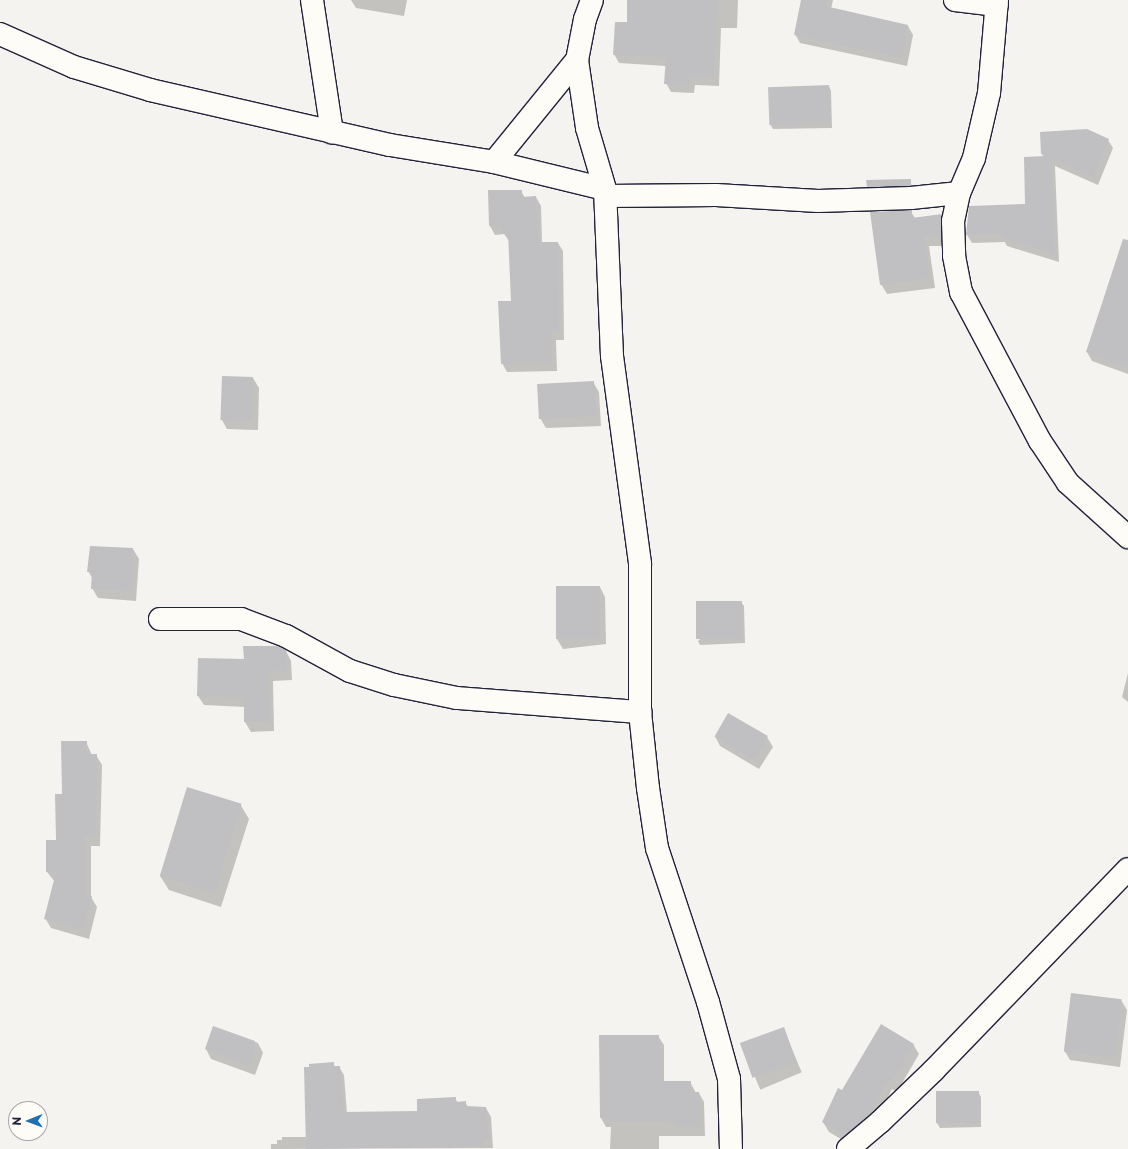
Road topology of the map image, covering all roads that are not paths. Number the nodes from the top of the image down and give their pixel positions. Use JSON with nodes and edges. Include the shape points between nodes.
{"nodes":[{"id":1,"x":312,"y":0,"type":"edge"},
{"id":2,"x":592,"y":0,"type":"edge"},
{"id":3,"x":955,"y":0,"type":"edge"},
{"id":4,"x":997,"y":3,"type":"edge"},
{"id":5,"x":0,"y":34,"type":"edge"},
{"id":6,"x":577,"y":60,"type":"junction"},
{"id":7,"x":332,"y":132,"type":"junction"},
{"id":8,"x":494,"y":162,"type":"junction"},
{"id":9,"x":605,"y":193,"type":"junction"},
{"id":10,"x":959,"y":193,"type":"junction"},
{"id":11,"x":1128,"y":537,"type":"edge"},
{"id":12,"x":160,"y":620,"type":"dead end"},
{"id":13,"x":640,"y":712,"type":"junction"},
{"id":14,"x":1128,"y":869,"type":"edge"},
{"id":15,"x":731,"y":1149,"type":"edge"},
{"id":16,"x":848,"y":1149,"type":"edge"}],
"edges":[{"from":1,"to":7,"type":"street"},
{"from":2,"to":6,"type":"street","via":[[585,19]]},
{"from":3,"to":4,"type":"street"},
{"from":4,"to":10,"type":"street","via":[[989,93],[974,158]]},
{"from":5,"to":7,"type":"street","via":[[74,67],[135,85]]},
{"from":6,"to":8,"type":"street"},
{"from":6,"to":9,"type":"street","via":[[587,128]]},
{"from":7,"to":8,"type":"street","via":[[390,146]]},
{"from":8,"to":9,"type":"street"},
{"from":9,"to":10,"type":"street","via":[[716,195],[818,201],[911,198]]},
{"from":9,"to":13,"type":"street","via":[[612,356],[640,564]]},
{"from":10,"to":11,"type":"street","via":[[953,221],[954,256],[961,292],[1040,441],[1068,483]]},
{"from":12,"to":13,"type":"street","via":[[241,619],[286,636],[350,671],[394,685],[458,698]]},
{"from":13,"to":15,"type":"street","via":[[657,848],[708,1002],[729,1079]]},
{"from":14,"to":16,"type":"street","via":[[934,1070]]}]}
